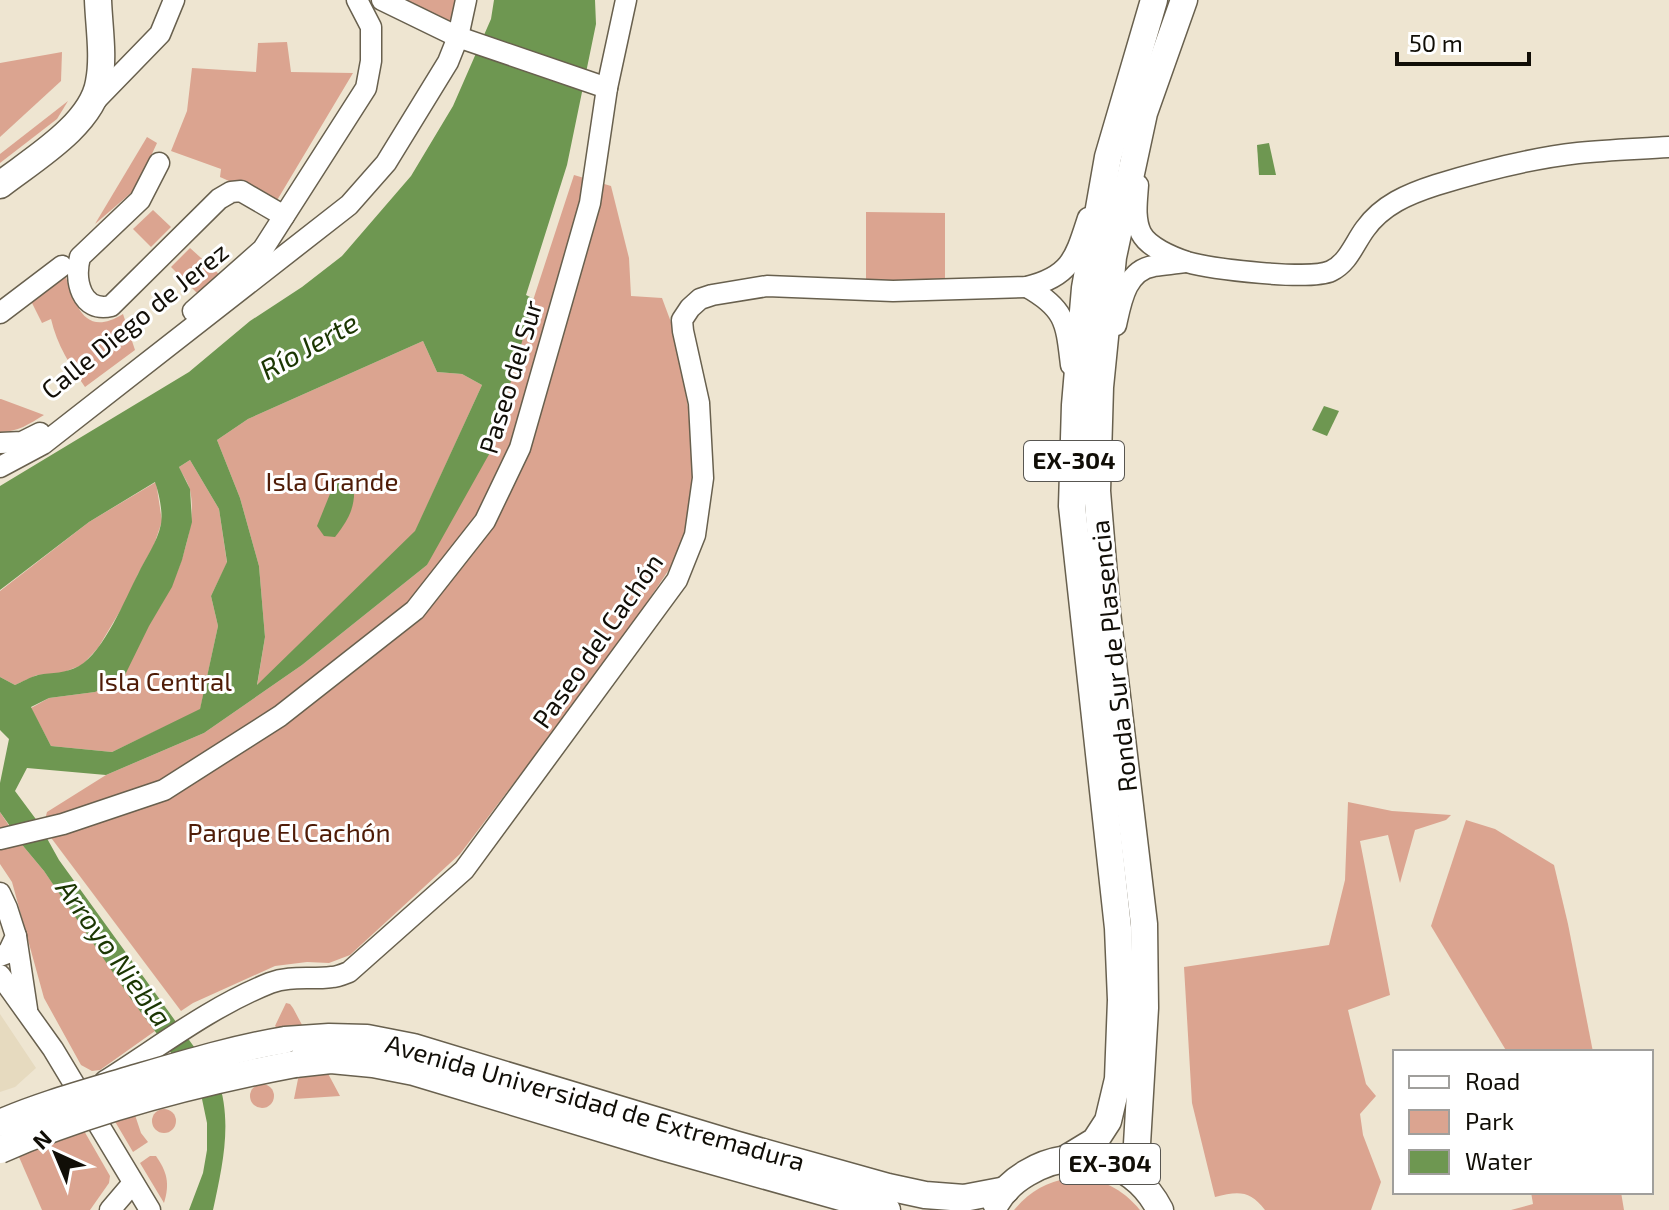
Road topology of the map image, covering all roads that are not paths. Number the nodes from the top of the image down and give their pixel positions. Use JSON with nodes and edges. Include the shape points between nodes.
{"nodes":[{"id":1,"x":98,"y":0,"type":"edge"},
{"id":2,"x":160,"y":0,"type":"edge"},
{"id":3,"x":174,"y":0,"type":"edge"},
{"id":4,"x":357,"y":0,"type":"edge"},
{"id":5,"x":382,"y":0,"type":"edge"},
{"id":6,"x":466,"y":0,"type":"edge"},
{"id":7,"x":626,"y":0,"type":"edge"},
{"id":8,"x":1154,"y":0,"type":"edge"},
{"id":9,"x":1184,"y":0,"type":"edge"},
{"id":10,"x":160,"y":34,"type":"junction"},
{"id":11,"x":458,"y":37,"type":"junction"},
{"id":12,"x":607,"y":88,"type":"junction"},
{"id":13,"x":88,"y":109,"type":"junction"},
{"id":14,"x":1144,"y":113,"type":"junction"},
{"id":15,"x":1669,"y":147,"type":"edge"},
{"id":16,"x":1108,"y":157,"type":"junction"},
{"id":17,"x":159,"y":163,"type":"dead end"},
{"id":18,"x":0,"y":185,"type":"edge"},
{"id":19,"x":284,"y":216,"type":"junction"},
{"id":20,"x":1187,"y":262,"type":"junction"},
{"id":21,"x":62,"y":266,"type":"dead end"},
{"id":22,"x":1027,"y":287,"type":"junction"},
{"id":23,"x":0,"y":313,"type":"edge"},
{"id":24,"x":1100,"y":387,"type":"junction"},
{"id":25,"x":1075,"y":405,"type":"junction"},
{"id":26,"x":0,"y":443,"type":"edge"},
{"id":27,"x":0,"y":467,"type":"edge"},
{"id":28,"x":2,"y":839,"type":"edge"},
{"id":29,"x":0,"y":893,"type":"edge"},
{"id":30,"x":16,"y":936,"type":"junction"},
{"id":31,"x":0,"y":956,"type":"edge"},
{"id":32,"x":0,"y":975,"type":"edge"},
{"id":33,"x":28,"y":1013,"type":"junction"},
{"id":34,"x":82,"y":1095,"type":"junction"},
{"id":35,"x":0,"y":1123,"type":"edge"},
{"id":36,"x":0,"y":1150,"type":"edge"},
{"id":37,"x":1067,"y":1158,"type":"junction"},
{"id":38,"x":1135,"y":1178,"type":"junction"},
{"id":39,"x":133,"y":1183,"type":"junction"},
{"id":40,"x":999,"y":1200,"type":"edge"},
{"id":41,"x":110,"y":1210,"type":"edge"},
{"id":42,"x":150,"y":1210,"type":"edge"},
{"id":43,"x":887,"y":1210,"type":"edge"},
{"id":44,"x":1160,"y":1210,"type":"edge"}],
"edges":[{"from":1,"to":13,"type":"main road","via":[[99,85]]},
{"from":2,"to":10,"type":"street"},
{"from":3,"to":10,"type":"street"},
{"from":4,"to":19,"type":"street","name":"Calle Diego de Jerez","via":[[371,27],[366,88]]},
{"from":5,"to":11,"type":"street"},
{"from":6,"to":11,"type":"street"},
{"from":7,"to":12,"type":"street","name":"Paseo del Sur"},
{"from":8,"to":16,"type":"main road","name":"Ronda Sur de Plasencia","number":"EX-304"},
{"from":9,"to":14,"type":"main road","name":"Ronda Sur de Plasencia","number":"EX-304"},
{"from":10,"to":13,"type":"street"},
{"from":11,"to":12,"type":"street"},
{"from":11,"to":27,"type":"street","via":[[386,163],[349,205],[43,444]]},
{"from":12,"to":28,"type":"street","name":"Paseo del Sur","via":[[590,203],[520,448],[485,521],[415,610],[283,714],[164,790]]},
{"from":13,"to":18,"type":"main road","via":[[65,135]]},
{"from":14,"to":20,"type":"street","via":[[1136,211],[1142,235]]},
{"from":14,"to":24,"type":"main road","name":"Ronda Sur de Plasencia","number":"EX-304","via":[[1113,257]]},
{"from":15,"to":20,"type":"street","via":[[1575,154],[1432,186],[1397,200],[1375,217],[1343,263],[1316,275]]},
{"from":16,"to":22,"type":"street","via":[[1067,268],[1049,281]]},
{"from":16,"to":25,"type":"main road","name":"Ronda Sur de Plasencia","number":"EX-304","via":[[1085,288]]},
{"from":17,"to":19,"type":"street","via":[[140,200],[80,257],[81,290],[92,305],[111,306],[231,192],[241,191]]},
{"from":19,"to":26,"type":"street","name":"Calle Diego de Jerez","via":[[263,249],[155,345],[36,437]]},
{"from":20,"to":24,"type":"street","via":[[1150,266],[1134,276],[1123,294]]},
{"from":21,"to":23,"type":"street"},
{"from":22,"to":25,"type":"street","via":[[1060,313]]},
{"from":22,"to":34,"type":"street","name":"Paseo del Cachón","via":[[893,291],[767,286],[700,299],[682,320],[699,403],[703,478],[695,535],[677,580],[464,870],[349,972],[273,982],[198,1019]]},
{"from":24,"to":38,"type":"main road","name":"Ronda Sur de Plasencia","number":"EX-304","via":[[1097,491],[1144,924]]},
{"from":25,"to":37,"type":"main road","name":"Ronda Sur de Plasencia","number":"EX-304","via":[[1072,506],[1118,928],[1121,1000],[1118,1079],[1108,1121],[1095,1141]]},
{"from":29,"to":30,"type":"street"},
{"from":30,"to":31,"type":"street","via":[[8,953]]},
{"from":30,"to":33,"type":"street"},
{"from":32,"to":33,"type":"street"},
{"from":33,"to":34,"type":"street"},
{"from":34,"to":39,"type":"street"},
{"from":35,"to":40,"type":"main road","name":"Avenida Universidad de Extremadura","bridge":true,"via":[[248,1047],[285,1040],[367,1038],[888,1187]]},
{"from":36,"to":43,"type":"main road","name":"Avenida Universidad de Extremadura","bridge":true,"via":[[112,1109],[199,1085],[331,1060],[414,1072]]},
{"from":37,"to":38,"type":"main road","name":"Ronda Sur de Plasencia","number":"EX-304","via":[[1091,1159]]},
{"from":37,"to":40,"type":"main road","name":"Ronda Sur de Plasencia","number":"EX-304","via":[[1017,1179]]},
{"from":38,"to":44,"type":"main road","name":"Ronda Sur de Plasencia","number":"EX-304"},
{"from":39,"to":41,"type":"street"},
{"from":39,"to":42,"type":"street"}]}
